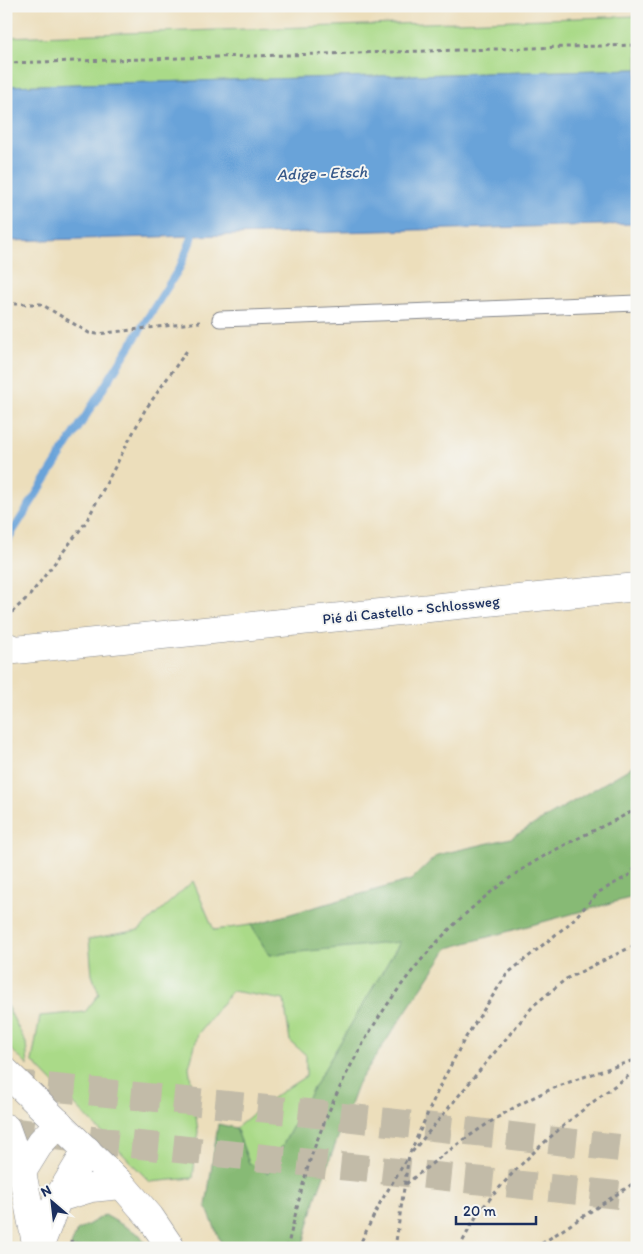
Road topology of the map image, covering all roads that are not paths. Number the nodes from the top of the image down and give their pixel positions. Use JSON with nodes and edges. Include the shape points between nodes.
{"nodes":[{"id":1,"x":637,"y":303,"type":"edge"},
{"id":2,"x":220,"y":319,"type":"road end"},
{"id":3,"x":637,"y":587,"type":"edge"},
{"id":4,"x":6,"y":646,"type":"edge"},
{"id":5,"x":6,"y":1072,"type":"edge"},
{"id":6,"x":59,"y":1123,"type":"junction"},
{"id":7,"x":6,"y":1128,"type":"edge"},
{"id":8,"x":87,"y":1150,"type":"junction"},
{"id":9,"x":22,"y":1172,"type":"junction"},
{"id":10,"x":122,"y":1185,"type":"junction"},
{"id":11,"x":58,"y":1198,"type":"junction"},
{"id":12,"x":38,"y":1248,"type":"edge"},
{"id":13,"x":171,"y":1248,"type":"edge"}],
"edges":[{"from":1,"to":2,"type":"lane"},
{"from":3,"to":4,"type":"street","name":"Pié di Castello - Schlossweg","via":[[15,650]]},
{"from":5,"to":6,"type":"street"},
{"from":6,"to":8,"type":"street"},
{"from":6,"to":9,"type":"street","via":[[40,1144]]},
{"from":7,"to":9,"type":"street"},
{"from":8,"to":10,"type":"street"},
{"from":8,"to":11,"type":"street"},
{"from":9,"to":12,"type":"street"},
{"from":10,"to":11,"type":"street","via":[[91,1188]]},
{"from":10,"to":13,"type":"street"},
{"from":11,"to":12,"type":"street"}]}
